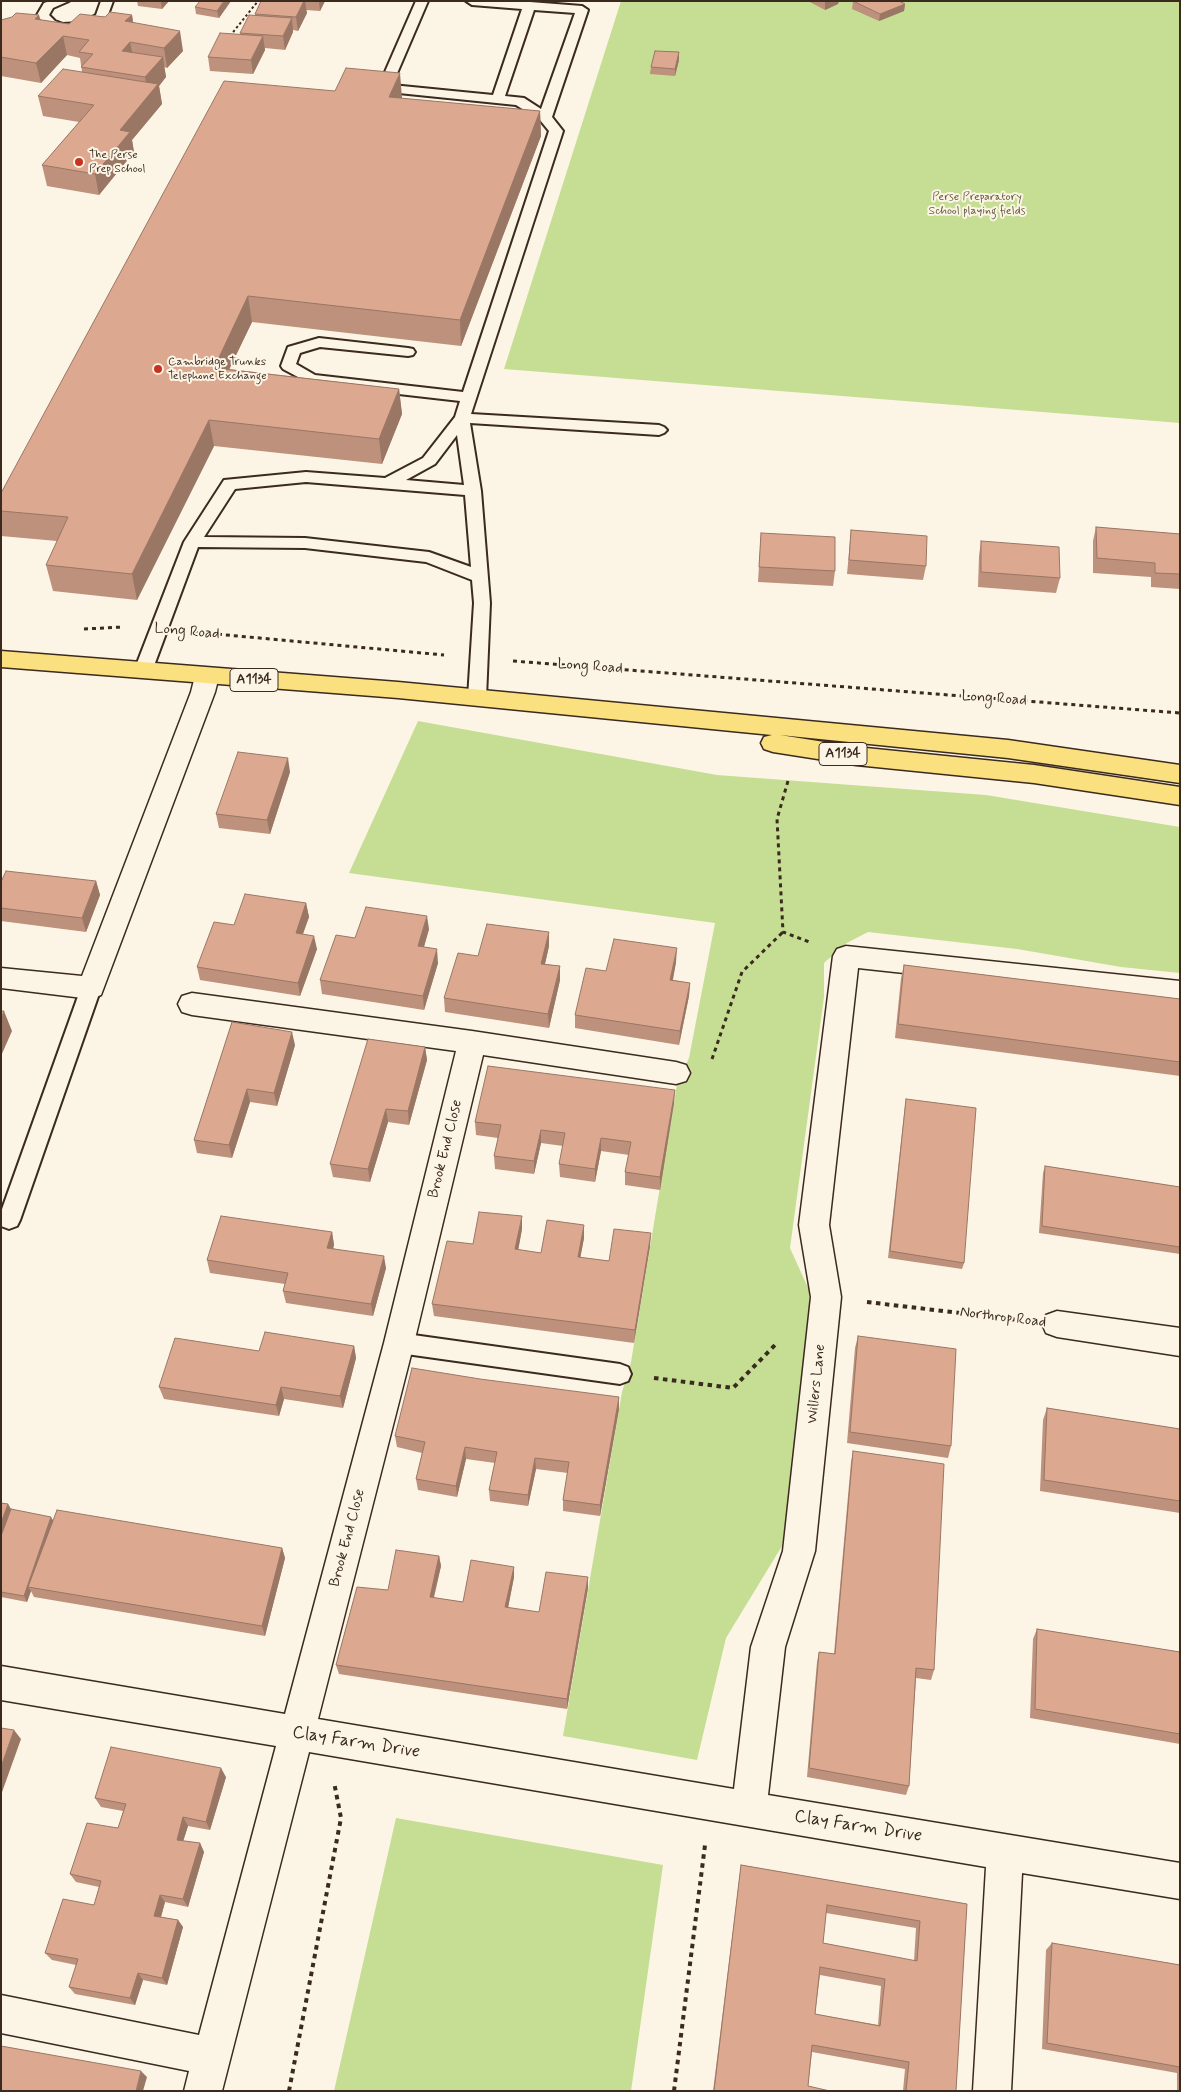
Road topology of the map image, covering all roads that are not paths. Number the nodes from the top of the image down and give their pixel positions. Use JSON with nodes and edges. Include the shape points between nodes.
{"nodes":[{"id":1,"x":64,"y":1,"type":"edge"},
{"id":2,"x":107,"y":1,"type":"edge"},
{"id":3,"x":422,"y":1,"type":"edge"},
{"id":4,"x":472,"y":1,"type":"edge"},
{"id":5,"x":529,"y":6,"type":"junction"},
{"id":6,"x":498,"y":98,"type":"junction"},
{"id":7,"x":545,"y":117,"type":"junction"},
{"id":8,"x":408,"y":352,"type":"edge"},
{"id":9,"x":469,"y":397,"type":"junction"},
{"id":10,"x":462,"y":418,"type":"junction"},
{"id":11,"x":659,"y":430,"type":"dead end"},
{"id":12,"x":388,"y":482,"type":"junction"},
{"id":13,"x":473,"y":490,"type":"junction"},
{"id":14,"x":192,"y":542,"type":"junction"},
{"id":15,"x":480,"y":577,"type":"junction"},
{"id":16,"x":1,"y":659,"type":"edge"},
{"id":17,"x":143,"y":671,"type":"junction"},
{"id":18,"x":207,"y":676,"type":"junction"},
{"id":19,"x":477,"y":698,"type":"junction"},
{"id":20,"x":508,"y":700,"type":"junction"},
{"id":21,"x":1180,"y":774,"type":"edge"},
{"id":22,"x":1180,"y":796,"type":"edge"},
{"id":23,"x":1,"y":978,"type":"edge"},
{"id":24,"x":91,"y":988,"type":"junction"},
{"id":25,"x":1180,"y":992,"type":"edge"},
{"id":26,"x":192,"y":1004,"type":"dead end"},
{"id":27,"x":472,"y":1042,"type":"junction"},
{"id":28,"x":676,"y":1073,"type":"road end"},
{"id":29,"x":8,"y":1220,"type":"dead end"},
{"id":30,"x":1057,"y":1324,"type":"road end"},
{"id":31,"x":1180,"y":1342,"type":"edge"},
{"id":32,"x":399,"y":1343,"type":"junction"},
{"id":33,"x":620,"y":1374,"type":"road end"},
{"id":34,"x":1,"y":1683,"type":"edge"},
{"id":35,"x":311,"y":1735,"type":"junction"},
{"id":36,"x":749,"y":1809,"type":"junction"},
{"id":37,"x":1005,"y":1852,"type":"junction"},
{"id":38,"x":1180,"y":1881,"type":"edge"},
{"id":39,"x":1,"y":2014,"type":"edge"},
{"id":40,"x":207,"y":2074,"type":"edge"},
{"id":41,"x":992,"y":2091,"type":"edge"}],
"edges":[{"from":1,"to":2,"type":"lane","via":[[48,6],[39,16],[62,28],[84,26],[102,17]]},
{"from":3,"to":6,"type":"lane","via":[[384,88]]},
{"from":4,"to":5,"type":"lane"},
{"from":5,"to":6,"type":"lane"},
{"from":5,"to":7,"type":"lane","via":[[582,10]]},
{"from":6,"to":7,"type":"lane","via":[[519,101]]},
{"from":7,"to":9,"type":"lane","via":[[556,132]]},
{"from":8,"to":9,"type":"lane","via":[[319,342],[293,350],[288,366],[311,379]]},
{"from":9,"to":10,"type":"lane"},
{"from":10,"to":11,"type":"lane"},
{"from":10,"to":12,"type":"lane","via":[[429,461]]},
{"from":10,"to":13,"type":"lane"},
{"from":12,"to":13,"type":"lane"},
{"from":12,"to":14,"type":"lane","via":[[306,476],[230,484]]},
{"from":13,"to":15,"type":"lane"},
{"from":14,"to":15,"type":"lane","via":[[306,543],[429,557]]},
{"from":14,"to":17,"type":"lane"},
{"from":15,"to":19,"type":"lane","via":[[482,603]]},
{"from":16,"to":17,"type":"main road","number":"A1134"},
{"from":17,"to":18,"type":"main road","number":"A1134"},
{"from":18,"to":19,"type":"main road","number":"A1134"},
{"from":18,"to":24,"type":"street"},
{"from":19,"to":20,"type":"main road","number":"A1134"},
{"from":20,"to":21,"type":"main road","number":"A1134","via":[[1008,749]]},
{"from":20,"to":22,"type":"main road","number":"A1134","via":[[856,756],[1034,774]]},
{"from":23,"to":24,"type":"street"},
{"from":24,"to":29,"type":"lane"},
{"from":25,"to":36,"type":"street","name":"Willers Lane","via":[[846,956],[814,1225],[826,1297],[799,1551],[768,1647]]},
{"from":26,"to":27,"type":"street"},
{"from":27,"to":28,"type":"street"},
{"from":27,"to":32,"type":"street","name":"Brook End Close"},
{"from":30,"to":31,"type":"street","name":"Northrop Road"},
{"from":32,"to":33,"type":"lane"},
{"from":32,"to":35,"type":"street","name":"Brook End Close"},
{"from":34,"to":35,"type":"street","name":"Clay Farm Drive"},
{"from":35,"to":36,"type":"street","name":"Clay Farm Drive"},
{"from":35,"to":40,"type":"street","name":"Brook End Close"},
{"from":36,"to":37,"type":"street","name":"Clay Farm Drive"},
{"from":37,"to":38,"type":"street","name":"Clay Farm Drive"},
{"from":37,"to":41,"type":"street"},
{"from":39,"to":40,"type":"street"}]}
